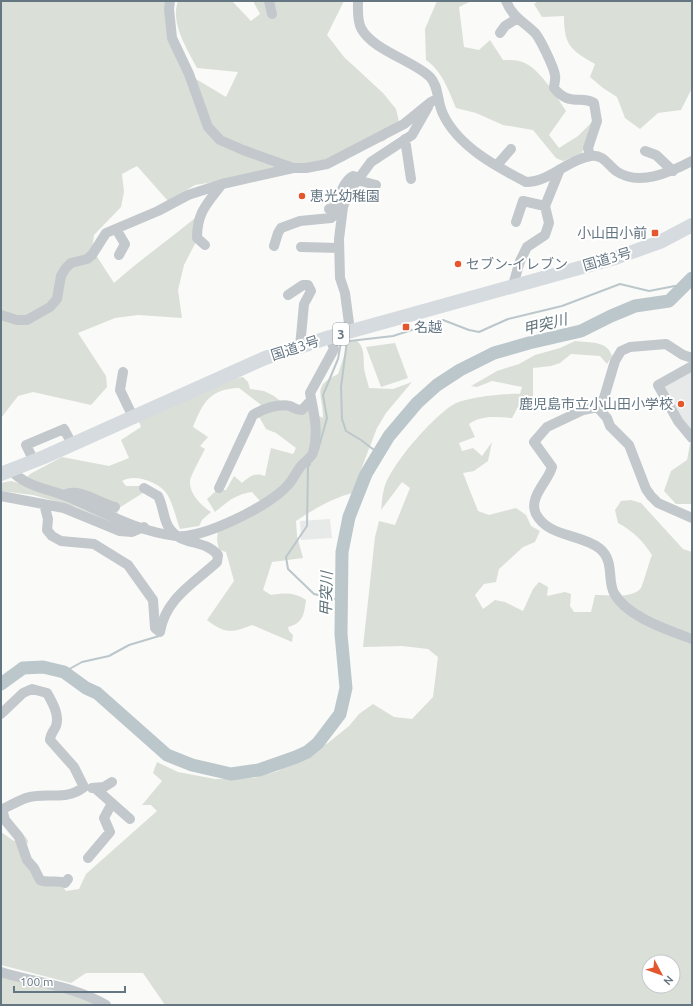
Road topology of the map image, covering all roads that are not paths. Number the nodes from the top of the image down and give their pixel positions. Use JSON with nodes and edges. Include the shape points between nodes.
{"nodes":[{"id":1,"x":170,"y":1,"type":"edge"},
{"id":2,"x":269,"y":1,"type":"edge"},
{"id":3,"x":358,"y":1,"type":"edge"},
{"id":4,"x":507,"y":1,"type":"edge"},
{"id":5,"x":272,"y":14,"type":"dead end"},
{"id":6,"x":516,"y":18,"type":"junction"},
{"id":7,"x":500,"y":32,"type":"dead end"},
{"id":8,"x":434,"y":100,"type":"junction"},
{"id":9,"x":405,"y":139,"type":"junction"},
{"id":10,"x":645,"y":151,"type":"dead end"},
{"id":11,"x":510,"y":155,"type":"dead end"},
{"id":12,"x":590,"y":156,"type":"junction"},
{"id":13,"x":692,"y":161,"type":"edge"},
{"id":14,"x":497,"y":165,"type":"junction"},
{"id":15,"x":289,"y":169,"type":"junction"},
{"id":16,"x":560,"y":169,"type":"junction"},
{"id":17,"x":673,"y":171,"type":"junction"},
{"id":18,"x":357,"y":179,"type":"junction"},
{"id":19,"x":411,"y":179,"type":"dead end"},
{"id":20,"x":267,"y":181,"type":"dead end"},
{"id":21,"x":222,"y":184,"type":"junction"},
{"id":22,"x":376,"y":185,"type":"dead end"},
{"id":23,"x":545,"y":206,"type":"junction"},
{"id":24,"x":343,"y":208,"type":"junction"},
{"id":25,"x":329,"y":209,"type":"dead end"},
{"id":26,"x":516,"y":222,"type":"dead end"},
{"id":27,"x":692,"y":225,"type":"edge"},
{"id":28,"x":117,"y":228,"type":"junction"},
{"id":29,"x":135,"y":241,"type":"dead end"},
{"id":30,"x":205,"y":245,"type":"dead end"},
{"id":31,"x":274,"y":246,"type":"dead end"},
{"id":32,"x":301,"y":247,"type":"dead end"},
{"id":33,"x":339,"y":248,"type":"junction"},
{"id":34,"x":119,"y":255,"type":"dead end"},
{"id":35,"x":514,"y":285,"type":"junction"},
{"id":36,"x":288,"y":295,"type":"dead end"},
{"id":37,"x":1,"y":315,"type":"edge"},
{"id":38,"x":350,"y":331,"type":"junction"},
{"id":39,"x":330,"y":336,"type":"junction"},
{"id":40,"x":300,"y":347,"type":"junction"},
{"id":41,"x":692,"y":358,"type":"edge"},
{"id":42,"x":692,"y":366,"type":"edge"},
{"id":43,"x":123,"y":372,"type":"dead end"},
{"id":44,"x":311,"y":400,"type":"junction"},
{"id":45,"x":597,"y":407,"type":"junction"},
{"id":46,"x":133,"y":416,"type":"junction"},
{"id":47,"x":692,"y":438,"type":"edge"},
{"id":48,"x":6,"y":472,"type":"edge"},
{"id":49,"x":144,"y":488,"type":"dead end"},
{"id":50,"x":220,"y":488,"type":"dead end"},
{"id":51,"x":64,"y":495,"type":"junction"},
{"id":52,"x":1,"y":496,"type":"edge"},
{"id":53,"x":44,"y":504,"type":"junction"},
{"id":54,"x":115,"y":507,"type":"dead end"},
{"id":55,"x":692,"y":518,"type":"edge"},
{"id":56,"x":144,"y":527,"type":"junction"},
{"id":57,"x":177,"y":536,"type":"junction"},
{"id":58,"x":692,"y":639,"type":"edge"},
{"id":59,"x":1,"y":714,"type":"edge"},
{"id":60,"x":112,"y":782,"type":"dead end"},
{"id":61,"x":84,"y":787,"type":"junction"},
{"id":62,"x":96,"y":789,"type":"junction"},
{"id":63,"x":111,"y":805,"type":"junction"},
{"id":64,"x":2,"y":810,"type":"edge"},
{"id":65,"x":130,"y":819,"type":"dead end"},
{"id":66,"x":88,"y":858,"type":"dead end"},
{"id":67,"x":68,"y":879,"type":"dead end"},
{"id":68,"x":1,"y":972,"type":"edge"},
{"id":69,"x":106,"y":1005,"type":"edge"}],
"edges":[{"from":1,"to":15,"type":"street","via":[[172,38],[189,74],[208,127],[220,140]]},
{"from":2,"to":5,"type":"street"},
{"from":3,"to":8,"type":"street","via":[[361,28],[398,58],[431,78],[436,86]]},
{"from":4,"to":6,"type":"street"},
{"from":6,"to":7,"type":"street"},
{"from":6,"to":12,"type":"street","via":[[534,32],[555,75],[554,88],[559,94],[578,101],[590,100],[594,103],[597,121],[588,148]]},
{"from":8,"to":9,"type":"street","via":[[412,135]]},
{"from":8,"to":14,"type":"street","via":[[452,130],[466,145]]},
{"from":8,"to":15,"type":"street","via":[[404,124],[351,153],[327,164]]},
{"from":9,"to":18,"type":"street","via":[[371,162]]},
{"from":9,"to":19,"type":"street"},
{"from":10,"to":17,"type":"street","via":[[660,155]]},
{"from":11,"to":14,"type":"street"},
{"from":12,"to":16,"type":"street"},
{"from":12,"to":17,"type":"street","via":[[602,157],[623,174],[641,177],[660,176]]},
{"from":13,"to":17,"type":"street"},
{"from":14,"to":16,"type":"street","via":[[526,182],[537,182]]},
{"from":15,"to":20,"type":"street"},
{"from":15,"to":21,"type":"street"},
{"from":16,"to":23,"type":"street"},
{"from":18,"to":22,"type":"street"},
{"from":18,"to":24,"type":"street","via":[[348,193]]},
{"from":18,"to":25,"type":"street","via":[[353,176],[347,179],[335,205]]},
{"from":21,"to":28,"type":"street","via":[[188,195]]},
{"from":21,"to":30,"type":"street","via":[[202,210],[197,223],[197,238]]},
{"from":23,"to":26,"type":"street","via":[[523,201]]},
{"from":23,"to":35,"type":"street","via":[[549,223],[545,235],[527,247],[520,261]]},
{"from":24,"to":31,"type":"street","via":[[331,218],[300,221],[281,228]]},
{"from":24,"to":33,"type":"street"},
{"from":27,"to":35,"type":"highway","name":"国道3号","number":"3","via":[[641,249]]},
{"from":28,"to":29,"type":"street","via":[[128,242]]},
{"from":28,"to":34,"type":"street","via":[[125,244]]},
{"from":28,"to":37,"type":"street","via":[[106,232],[87,259],[71,264],[65,269],[57,298],[50,307],[27,320]]},
{"from":32,"to":33,"type":"street"},
{"from":33,"to":38,"type":"street","via":[[340,278]]},
{"from":35,"to":38,"type":"highway","name":"国道3号","number":"3"},
{"from":36,"to":40,"type":"street","via":[[303,285],[308,285],[311,290],[304,304]]},
{"from":38,"to":39,"type":"highway","name":"国道3号","number":"3"},
{"from":39,"to":40,"type":"highway","name":"国道3号","number":"3"},
{"from":39,"to":44,"type":"street","via":[[334,349],[310,393]]},
{"from":40,"to":46,"type":"highway","name":"国道3号","number":"3","via":[[246,366]]},
{"from":41,"to":45,"type":"street","via":[[666,344],[630,347],[621,351],[615,361],[604,398]]},
{"from":42,"to":47,"type":"street","via":[[658,385],[678,421]]},
{"from":43,"to":46,"type":"street","via":[[120,390]]},
{"from":44,"to":50,"type":"street","via":[[302,410],[290,406],[264,408],[252,414]]},
{"from":44,"to":57,"type":"street","via":[[316,425],[312,455],[287,486],[262,504],[225,524],[199,533]]},
{"from":45,"to":55,"type":"street","via":[[607,418],[610,426],[629,445],[651,496],[664,506]]},
{"from":45,"to":58,"type":"street","via":[[583,410],[547,428],[534,442],[552,467],[550,475],[536,495],[536,514],[553,530],[600,548],[612,573],[613,592],[629,610]]},
{"from":46,"to":48,"type":"highway","name":"国道3号","number":"3"},
{"from":48,"to":51,"type":"street"},
{"from":49,"to":57,"type":"street","via":[[158,496],[168,525]]},
{"from":51,"to":54,"type":"street","via":[[69,492],[83,494],[104,505]]},
{"from":51,"to":56,"type":"street"},
{"from":52,"to":53,"type":"street"},
{"from":53,"to":56,"type":"street","via":[[64,508],[120,531],[132,532]]},
{"from":53,"to":57,"type":"street","via":[[48,530],[52,536],[61,541],[94,544],[128,565],[153,600],[155,628],[160,632],[165,615],[174,599],[217,562],[218,555],[213,549],[198,542],[184,541]]},
{"from":56,"to":57,"type":"street"},
{"from":59,"to":61,"type":"street","via":[[23,693],[32,689],[47,692],[56,708],[57,721],[50,740],[74,767]]},
{"from":60,"to":62,"type":"street"},
{"from":61,"to":62,"type":"street"},
{"from":61,"to":64,"type":"street","via":[[66,796],[43,795],[27,798]]},
{"from":62,"to":63,"type":"street"},
{"from":63,"to":65,"type":"street"},
{"from":63,"to":66,"type":"street","via":[[104,818],[110,832]]},
{"from":64,"to":67,"type":"street","via":[[5,820],[19,837],[28,860],[40,880],[59,880],[65,883]]},
{"from":68,"to":69,"type":"street","via":[[78,991]]}]}
